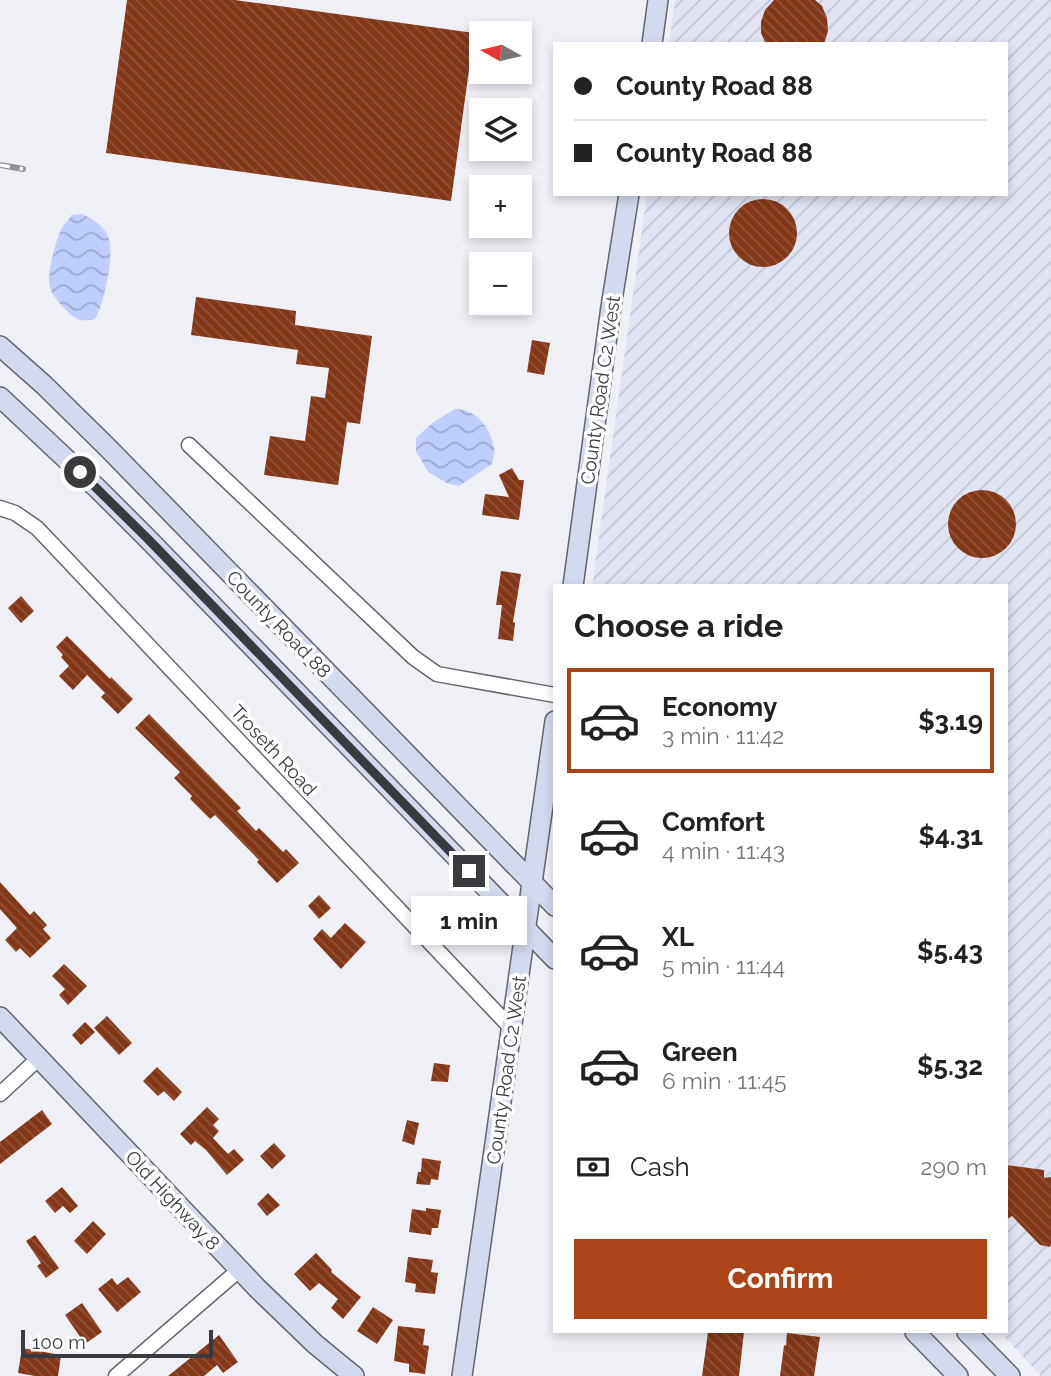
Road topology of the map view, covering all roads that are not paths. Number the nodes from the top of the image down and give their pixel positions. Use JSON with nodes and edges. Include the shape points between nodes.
{"nodes":[{"id":1,"x":653,"y":1,"type":"edge"},
{"id":2,"x":652,"y":42,"type":"edge"},
{"id":3,"x":629,"y":196,"type":"edge"},
{"id":4,"x":0,"y":346,"type":"edge"},
{"id":5,"x":0,"y":397,"type":"edge"},
{"id":6,"x":189,"y":445,"type":"dead end"},
{"id":7,"x":0,"y":508,"type":"edge"},
{"id":8,"x":573,"y":584,"type":"edge"},
{"id":9,"x":553,"y":695,"type":"edge"},
{"id":10,"x":553,"y":737,"type":"edge"},
{"id":11,"x":533,"y":883,"type":"junction"},
{"id":12,"x":553,"y":904,"type":"edge"},
{"id":13,"x":526,"y":929,"type":"junction"},
{"id":14,"x":553,"y":957,"type":"edge"},
{"id":15,"x":0,"y":1017,"type":"edge"},
{"id":16,"x":512,"y":1029,"type":"junction"},
{"id":17,"x":39,"y":1058,"type":"junction"},
{"id":18,"x":0,"y":1094,"type":"edge"},
{"id":19,"x":239,"y":1270,"type":"junction"},
{"id":20,"x":916,"y":1333,"type":"edge"},
{"id":21,"x":968,"y":1333,"type":"edge"},
{"id":22,"x":116,"y":1376,"type":"edge"},
{"id":23,"x":354,"y":1376,"type":"edge"},
{"id":24,"x":462,"y":1376,"type":"edge"},
{"id":25,"x":958,"y":1376,"type":"edge"},
{"id":26,"x":1010,"y":1376,"type":"edge"}],
"edges":[{"from":1,"to":2,"type":"main road"},
{"from":3,"to":8,"type":"main road","name":"County Road C2 West"},
{"from":4,"to":11,"type":"main road","name":"County Road 88","via":[[108,448]]},
{"from":5,"to":13,"type":"main road","name":"County Road 88","via":[[148,539]]},
{"from":6,"to":9,"type":"street","via":[[428,669]]},
{"from":7,"to":16,"type":"street","name":"Troseth Road","via":[[37,528]]},
{"from":10,"to":11,"type":"main road","name":"County Road C2 West"},
{"from":11,"to":12,"type":"main road","name":"County Road 88"},
{"from":11,"to":13,"type":"main road","name":"County Road C2 West"},
{"from":13,"to":14,"type":"main road","name":"County Road 88"},
{"from":13,"to":16,"type":"main road","name":"County Road C2 West"},
{"from":15,"to":17,"type":"main road","name":"Old Highway 8"},
{"from":16,"to":24,"type":"main road","name":"County Road C2 West"},
{"from":17,"to":18,"type":"street"},
{"from":17,"to":19,"type":"main road","name":"Old Highway 8"},
{"from":19,"to":22,"type":"street"},
{"from":19,"to":23,"type":"main road","name":"Old Highway 8"},
{"from":20,"to":25,"type":"main road"},
{"from":21,"to":26,"type":"main road"}]}
